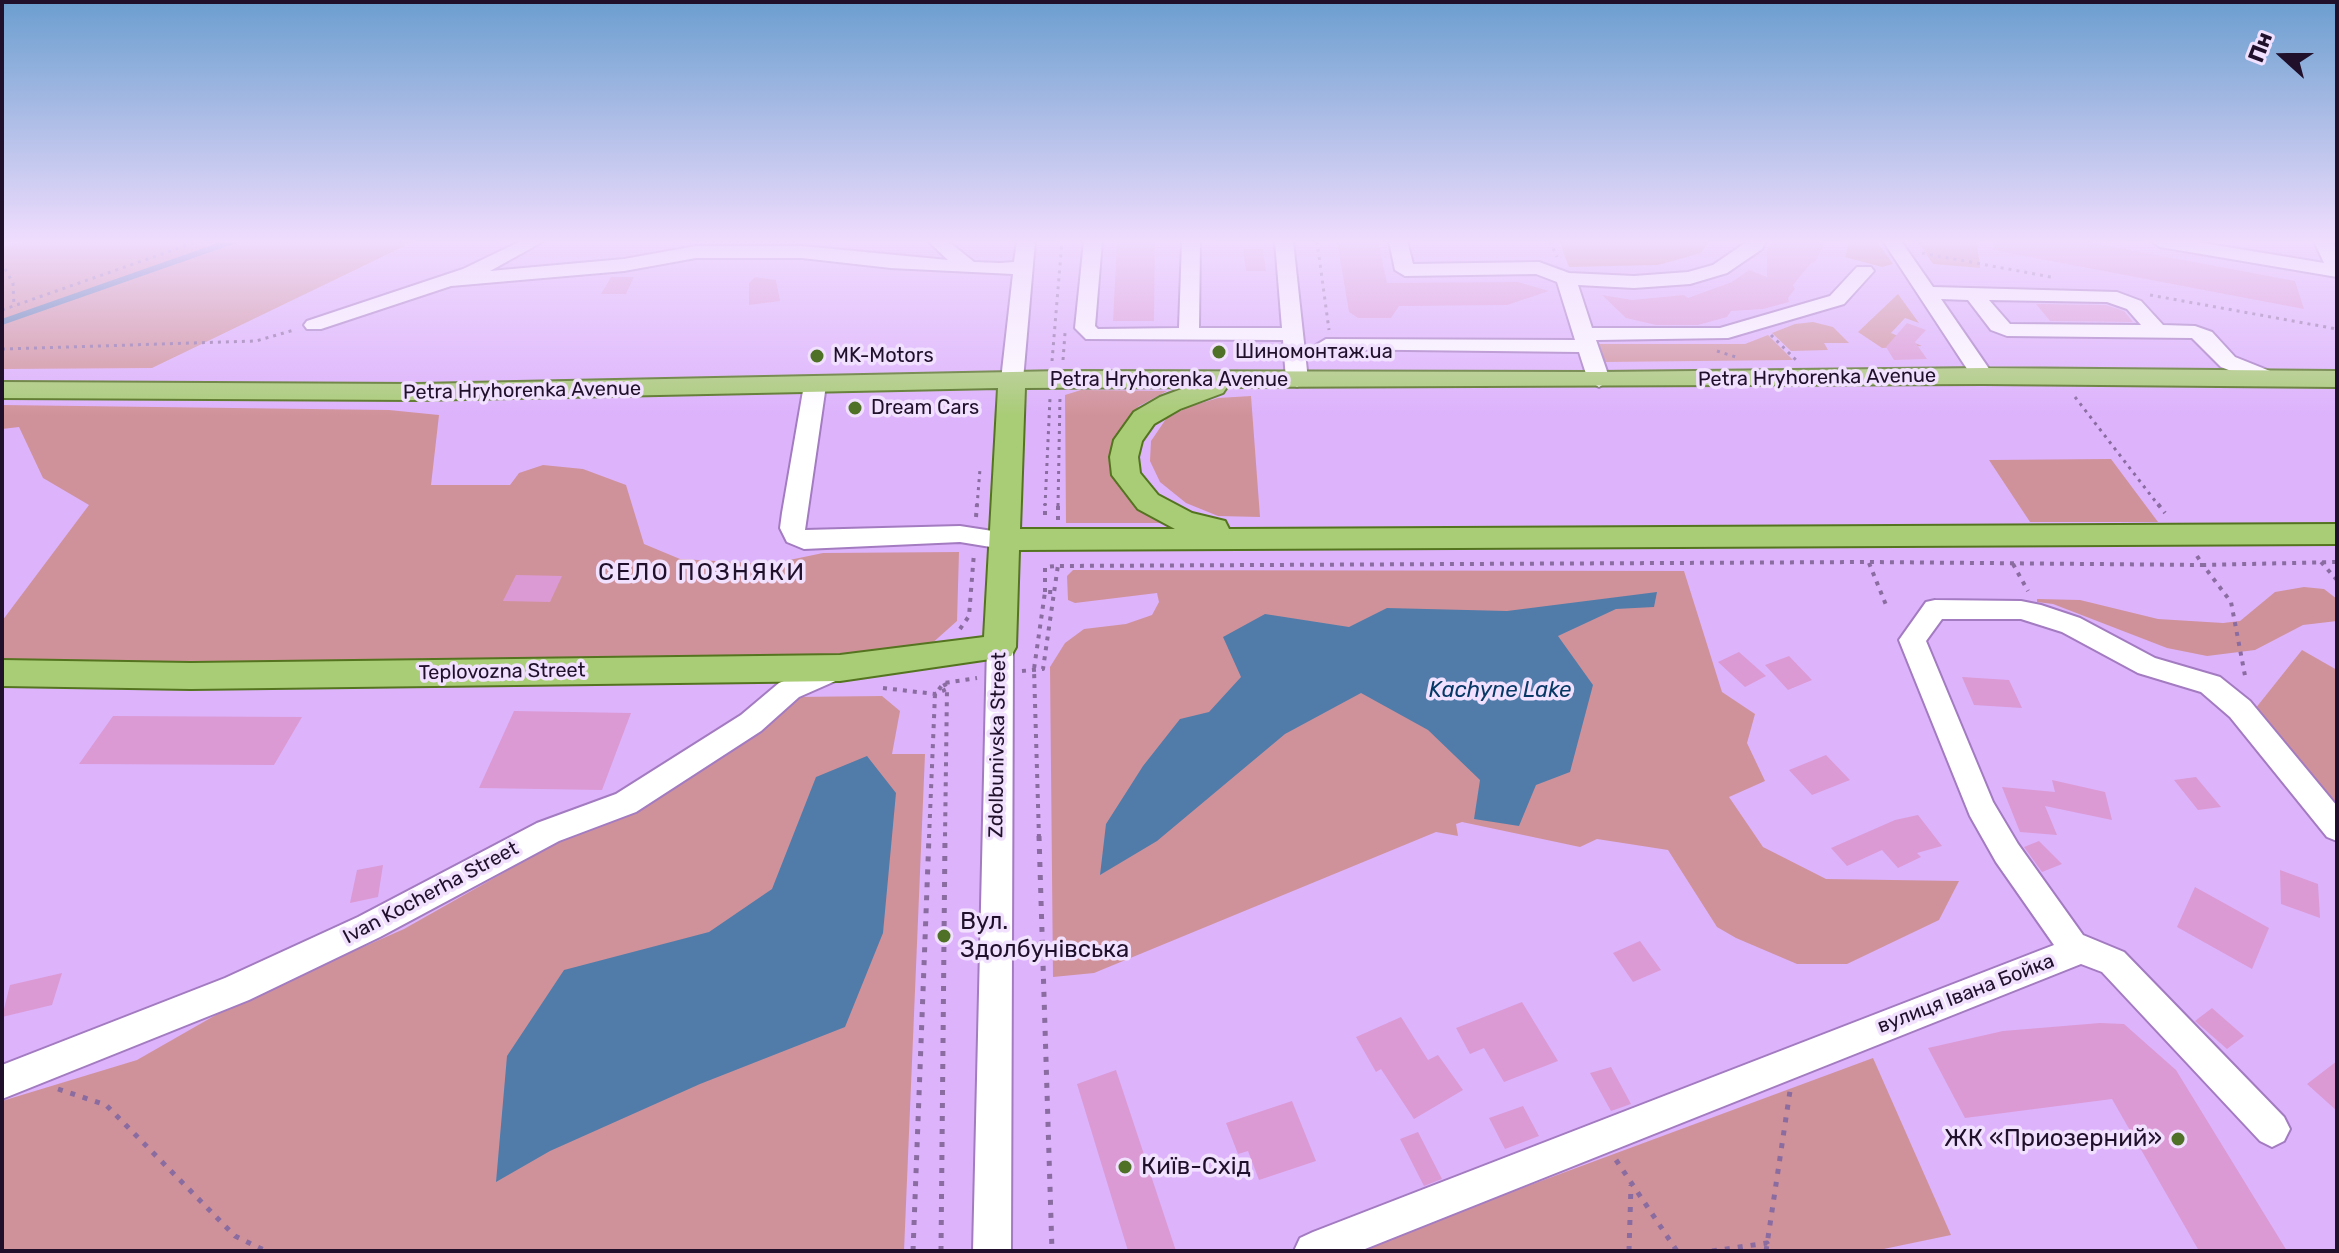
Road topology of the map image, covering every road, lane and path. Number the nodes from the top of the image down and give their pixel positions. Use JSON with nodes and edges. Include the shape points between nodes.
{"nodes":[{"id":1,"x":14,"y":299,"type":"edge"},
{"id":2,"x":35,"y":299,"type":"edge"},
{"id":3,"x":392,"y":299,"type":"edge"},
{"id":4,"x":1020,"y":299,"type":"edge"},
{"id":5,"x":1057,"y":299,"type":"edge"},
{"id":6,"x":1088,"y":299,"type":"edge"},
{"id":7,"x":1190,"y":299,"type":"edge"},
{"id":8,"x":1288,"y":299,"type":"edge"},
{"id":9,"x":1325,"y":299,"type":"edge"},
{"id":10,"x":1573,"y":299,"type":"edge"},
{"id":11,"x":1837,"y":299,"type":"edge"},
{"id":12,"x":1933,"y":299,"type":"edge"},
{"id":13,"x":1976,"y":299,"type":"edge"},
{"id":14,"x":2119,"y":299,"type":"edge"},
{"id":15,"x":14,"y":307,"type":"junction"},
{"id":16,"x":2,"y":310,"type":"edge"},
{"id":17,"x":1759,"y":324,"type":"junction"},
{"id":18,"x":314,"y":325,"type":"joint"},
{"id":19,"x":2157,"y":331,"type":"junction"},
{"id":20,"x":1291,"y":334,"type":"junction"},
{"id":21,"x":1189,"y":335,"type":"junction"},
{"id":22,"x":1321,"y":338,"type":"joint"},
{"id":23,"x":1588,"y":340,"type":"junction"},
{"id":24,"x":2,"y":349,"type":"edge"},
{"id":25,"x":1052,"y":362,"type":"dead end"},
{"id":26,"x":1801,"y":364,"type":"dead end"},
{"id":27,"x":2227,"y":370,"type":"junction"},
{"id":28,"x":1983,"y":376,"type":"junction"},
{"id":29,"x":1012,"y":380,"type":"junction"},
{"id":30,"x":1240,"y":380,"type":"junction"},
{"id":31,"x":1297,"y":380,"type":"junction"},
{"id":32,"x":1599,"y":380,"type":"junction"},
{"id":33,"x":2330,"y":380,"type":"edge"},
{"id":34,"x":815,"y":385,"type":"junction"},
{"id":35,"x":2,"y":390,"type":"edge"},
{"id":36,"x":1050,"y":398,"type":"dead end"},
{"id":37,"x":980,"y":462,"type":"dead end"},
{"id":38,"x":1045,"y":515,"type":"dead end"},
{"id":39,"x":2337,"y":534,"type":"edge"},
{"id":40,"x":2182,"y":535,"type":"junction"},
{"id":41,"x":1253,"y":537,"type":"junction"},
{"id":42,"x":989,"y":538,"type":"junction"},
{"id":43,"x":1869,"y":562,"type":"junction"},
{"id":44,"x":2321,"y":562,"type":"junction"},
{"id":45,"x":2337,"y":562,"type":"edge"},
{"id":46,"x":2013,"y":563,"type":"junction"},
{"id":47,"x":2203,"y":565,"type":"junction"},
{"id":48,"x":2337,"y":580,"type":"edge"},
{"id":49,"x":2028,"y":591,"type":"dead end"},
{"id":50,"x":1045,"y":592,"type":"junction"},
{"id":51,"x":1055,"y":592,"type":"dead end"},
{"id":52,"x":1886,"y":605,"type":"dead end"},
{"id":53,"x":969,"y":616,"type":"dead end"},
{"id":54,"x":1000,"y":647,"type":"junction"},
{"id":55,"x":840,"y":668,"type":"junction"},
{"id":56,"x":2,"y":673,"type":"edge"},
{"id":57,"x":2246,"y":681,"type":"dead end"},
{"id":58,"x":944,"y":683,"type":"dead end"},
{"id":59,"x":2337,"y":828,"type":"edge"},
{"id":60,"x":2072,"y":948,"type":"junction"},
{"id":61,"x":1794,"y":1062,"type":"junction"},
{"id":62,"x":10,"y":1079,"type":"edge"},
{"id":63,"x":2272,"y":1129,"type":"dead end"},
{"id":64,"x":1601,"y":1138,"type":"junction"},
{"id":65,"x":1631,"y":1183,"type":"junction"},
{"id":66,"x":1767,"y":1243,"type":"junction"},
{"id":67,"x":266,"y":1251,"type":"edge"},
{"id":68,"x":941,"y":1251,"type":"edge"},
{"id":69,"x":992,"y":1251,"type":"edge"},
{"id":70,"x":1052,"y":1251,"type":"edge"},
{"id":71,"x":1313,"y":1251,"type":"edge"},
{"id":72,"x":1629,"y":1251,"type":"edge"},
{"id":73,"x":1677,"y":1251,"type":"edge"},
{"id":74,"x":1712,"y":1251,"type":"edge"},
{"id":75,"x":1768,"y":1251,"type":"edge"}],
"edges":[{"from":1,"to":15,"type":"path"},
{"from":2,"to":15,"type":"path"},
{"from":3,"to":18,"type":"street"},
{"from":4,"to":29,"type":"street","name":"Zdolbunivska Street"},
{"from":5,"to":25,"type":"path"},
{"from":6,"to":21,"type":"street","via":[[1087,332]]},
{"from":7,"to":21,"type":"street"},
{"from":8,"to":20,"type":"street"},
{"from":9,"to":22,"type":"path","via":[[1329,330]]},
{"from":10,"to":23,"type":"street"},
{"from":11,"to":17,"type":"street"},
{"from":12,"to":28,"type":"street"},
{"from":13,"to":19,"type":"street","via":[[2007,330]]},
{"from":14,"to":19,"type":"street","via":[[2134,305]]},
{"from":15,"to":16,"type":"path"},
{"from":17,"to":23,"type":"street","via":[[1721,334]]},
{"from":17,"to":26,"type":"path"},
{"from":18,"to":24,"type":"path","via":[[256,341]]},
{"from":19,"to":27,"type":"street","via":[[2200,334]]},
{"from":20,"to":21,"type":"street"},
{"from":20,"to":31,"type":"street"},
{"from":22,"to":23,"type":"street"},
{"from":23,"to":32,"type":"street"},
{"from":27,"to":28,"type":"main road","name":"Petra Hryhorenka Avenue"},
{"from":27,"to":33,"type":"main road","name":"Petra Hryhorenka Avenue","via":[[2267,378]]},
{"from":28,"to":32,"type":"main road","name":"Petra Hryhorenka Avenue"},
{"from":29,"to":30,"type":"main road","name":"Petra Hryhorenka Avenue"},
{"from":29,"to":34,"type":"main road","name":"Petra Hryhorenka Avenue"},
{"from":29,"to":42,"type":"main road","name":"Zdolbunivska Street"},
{"from":30,"to":31,"type":"main road","name":"Petra Hryhorenka Avenue"},
{"from":30,"to":41,"type":"main road","via":[[1197,391],[1144,418],[1128,440],[1124,457],[1126,475],[1148,502],[1184,521]]},
{"from":31,"to":32,"type":"main road","name":"Petra Hryhorenka Avenue"},
{"from":34,"to":35,"type":"main road","name":"Petra Hryhorenka Avenue","via":[[417,392]]},
{"from":34,"to":42,"type":"street","via":[[792,528],[796,536]]},
{"from":36,"to":38,"type":"path"},
{"from":37,"to":42,"type":"path"},
{"from":39,"to":40,"type":"main road"},
{"from":40,"to":41,"type":"main road"},
{"from":40,"to":47,"type":"path"},
{"from":41,"to":42,"type":"main road"},
{"from":42,"to":53,"type":"path"},
{"from":42,"to":54,"type":"main road","name":"Zdolbunivska Street"},
{"from":43,"to":46,"type":"path"},
{"from":43,"to":50,"type":"path","via":[[1045,567]]},
{"from":43,"to":52,"type":"path"},
{"from":44,"to":45,"type":"path"},
{"from":44,"to":47,"type":"path"},
{"from":44,"to":48,"type":"path"},
{"from":46,"to":47,"type":"path"},
{"from":46,"to":49,"type":"path"},
{"from":47,"to":57,"type":"path","via":[[2231,602]]},
{"from":50,"to":51,"type":"path"},
{"from":50,"to":70,"type":"path","via":[[1034,669]]},
{"from":54,"to":55,"type":"main road","name":"Teplovozna Street"},
{"from":54,"to":69,"type":"street","name":"Zdolbunivska Street"},
{"from":55,"to":56,"type":"main road","name":"Teplovozna Street","via":[[191,676]]},
{"from":55,"to":62,"type":"street","name":"Ivan Kocherha Street","via":[[789,690],[751,723],[626,803],[548,832],[369,927],[237,989]]},
{"from":58,"to":68,"type":"path"},
{"from":59,"to":60,"type":"street","name":"вулиця Івана Бойка","via":[[2240,709],[2210,684],[2147,666],[2041,615],[1935,609],[1912,640],[1980,807]]},
{"from":60,"to":61,"type":"street","name":"вулиця Івана Бойка","via":[[2070,954]]},
{"from":60,"to":63,"type":"street","via":[[2113,962]]},
{"from":61,"to":64,"type":"street","name":"вулиця Івана Бойка"},
{"from":61,"to":66,"type":"path"},
{"from":62,"to":67,"type":"path","via":[[106,1105],[235,1236]]},
{"from":64,"to":65,"type":"path"},
{"from":64,"to":71,"type":"street","name":"вулиця Івана Бойка"},
{"from":65,"to":72,"type":"path"},
{"from":65,"to":73,"type":"path"},
{"from":66,"to":74,"type":"path"},
{"from":66,"to":75,"type":"path"}]}
